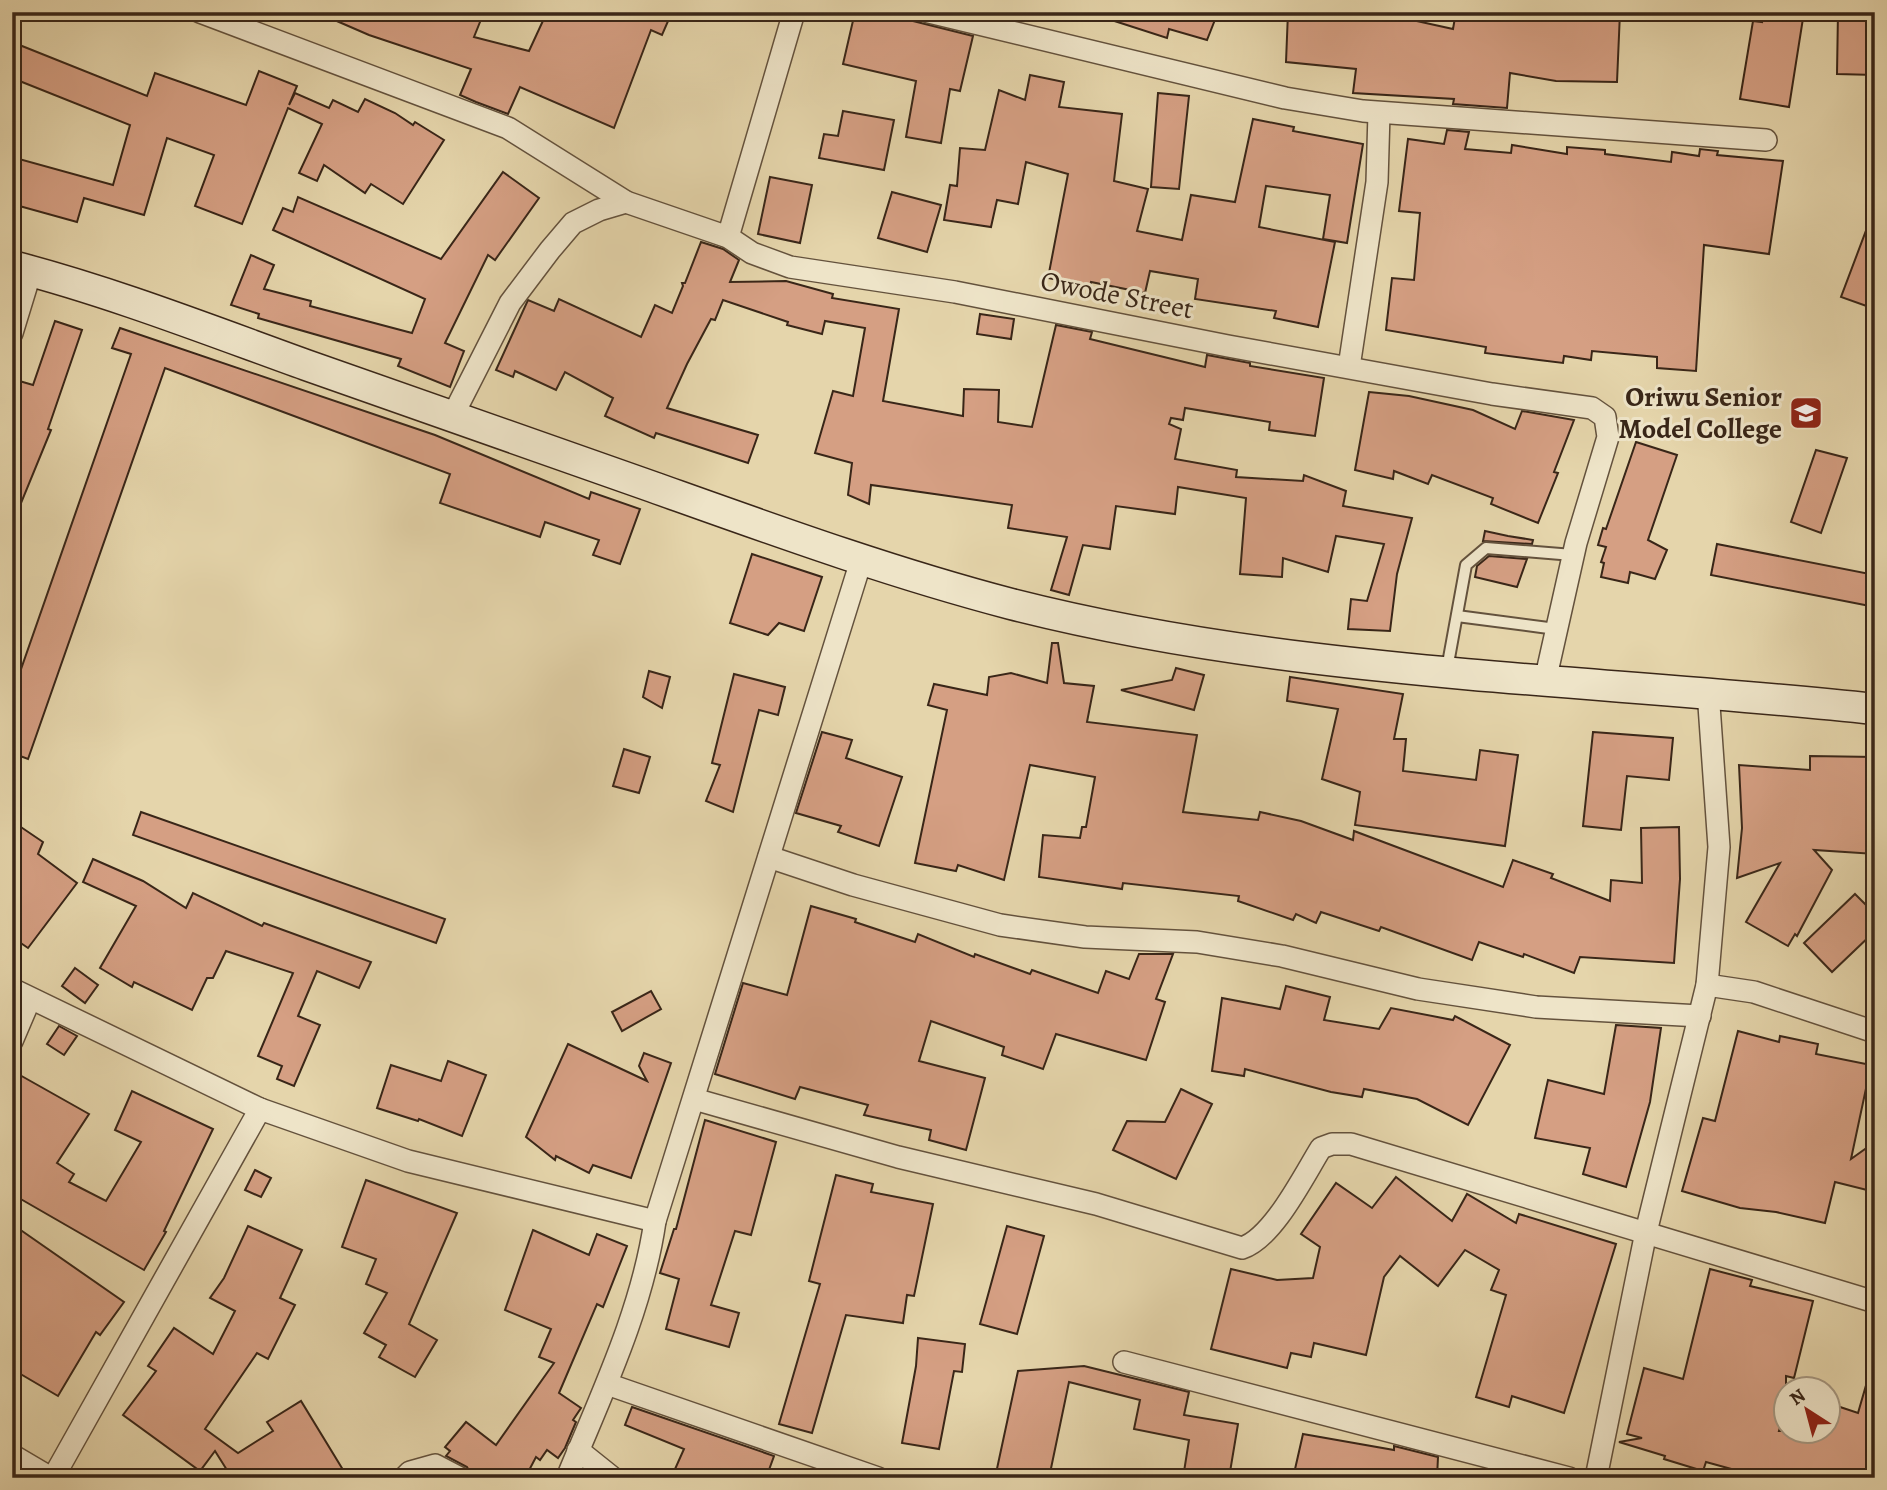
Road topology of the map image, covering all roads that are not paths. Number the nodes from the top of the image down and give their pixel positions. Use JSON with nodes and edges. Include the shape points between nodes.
{"nodes":[{"id":1,"x":200,"y":12,"type":"edge"},
{"id":2,"x":794,"y":12,"type":"edge"},
{"id":3,"x":929,"y":12,"type":"edge"},
{"id":4,"x":1379,"y":113,"type":"junction"},
{"id":5,"x":1766,"y":140,"type":"dead end"},
{"id":6,"x":626,"y":202,"type":"junction"},
{"id":7,"x":728,"y":237,"type":"junction"},
{"id":8,"x":22,"y":269,"type":"edge"},
{"id":9,"x":12,"y":333,"type":"edge"},
{"id":10,"x":1349,"y":367,"type":"junction"},
{"id":11,"x":452,"y":417,"type":"junction"},
{"id":12,"x":1573,"y":555,"type":"junction"},
{"id":13,"x":861,"y":561,"type":"junction"},
{"id":14,"x":1457,"y":616,"type":"junction"},
{"id":15,"x":1556,"y":629,"type":"junction"},
{"id":16,"x":1447,"y":672,"type":"junction"},
{"id":17,"x":1545,"y":681,"type":"junction"},
{"id":18,"x":1708,"y":691,"type":"junction"},
{"id":19,"x":1875,"y":709,"type":"edge"},
{"id":20,"x":769,"y":857,"type":"junction"},
{"id":21,"x":1707,"y":985,"type":"junction"},
{"id":22,"x":21,"y":994,"type":"edge"},
{"id":23,"x":1700,"y":1016,"type":"junction"},
{"id":24,"x":1875,"y":1032,"type":"edge"},
{"id":25,"x":12,"y":1041,"type":"edge"},
{"id":26,"x":694,"y":1099,"type":"junction"},
{"id":27,"x":260,"y":1109,"type":"junction"},
{"id":28,"x":655,"y":1221,"type":"junction"},
{"id":29,"x":1646,"y":1232,"type":"junction"},
{"id":30,"x":1875,"y":1302,"type":"edge"},
{"id":31,"x":1124,"y":1362,"type":"dead end"},
{"id":32,"x":607,"y":1384,"type":"junction"},
{"id":33,"x":578,"y":1450,"type":"junction"},
{"id":34,"x":12,"y":1455,"type":"edge"},
{"id":35,"x":52,"y":1478,"type":"edge"},
{"id":36,"x":404,"y":1478,"type":"edge"},
{"id":37,"x":460,"y":1478,"type":"edge"},
{"id":38,"x":567,"y":1478,"type":"edge"},
{"id":39,"x":613,"y":1478,"type":"edge"},
{"id":40,"x":878,"y":1478,"type":"edge"},
{"id":41,"x":1569,"y":1478,"type":"edge"},
{"id":42,"x":1596,"y":1478,"type":"edge"}],
"edges":[{"from":1,"to":6,"type":"street","name":"Owode Street","via":[[508,128]]},
{"from":2,"to":7,"type":"street"},
{"from":3,"to":4,"type":"street","via":[[1284,98]]},
{"from":4,"to":5,"type":"street"},
{"from":4,"to":10,"type":"street","via":[[1377,181]]},
{"from":6,"to":7,"type":"street","name":"Owode Street"},
{"from":6,"to":11,"type":"street","via":[[573,223],[550,250],[510,303]]},
{"from":7,"to":10,"type":"street","name":"Owode Street","via":[[752,253],[790,267],[955,292]]},
{"from":8,"to":9,"type":"street"},
{"from":8,"to":11,"type":"main road","via":[[165,314]]},
{"from":10,"to":12,"type":"street","name":"Owode Street","via":[[1592,408],[1605,417],[1608,437]]},
{"from":11,"to":13,"type":"main road"},
{"from":12,"to":14,"type":"lane","via":[[1486,548],[1466,565]]},
{"from":12,"to":15,"type":"street"},
{"from":13,"to":16,"type":"main road","via":[[1010,604],[1144,635]]},
{"from":13,"to":20,"type":"street"},
{"from":14,"to":15,"type":"lane"},
{"from":14,"to":16,"type":"lane"},
{"from":15,"to":17,"type":"street"},
{"from":16,"to":17,"type":"main road"},
{"from":17,"to":18,"type":"main road"},
{"from":18,"to":19,"type":"main road"},
{"from":18,"to":21,"type":"street","via":[[1719,847]]},
{"from":20,"to":23,"type":"street","via":[[1000,925],[1085,937],[1197,942],[1282,956],[1418,989],[1536,1007]]},
{"from":20,"to":26,"type":"street"},
{"from":21,"to":23,"type":"street"},
{"from":21,"to":24,"type":"street","via":[[1754,992]]},
{"from":22,"to":25,"type":"street"},
{"from":22,"to":27,"type":"street"},
{"from":23,"to":29,"type":"street"},
{"from":26,"to":28,"type":"street"},
{"from":26,"to":29,"type":"street","via":[[898,1157],[1096,1204],[1241,1248],[1254,1244],[1321,1149],[1332,1144],[1380,1152]]},
{"from":27,"to":28,"type":"street","via":[[408,1161]]},
{"from":27,"to":35,"type":"street"},
{"from":28,"to":32,"type":"street","via":[[649,1263]]},
{"from":29,"to":30,"type":"street"},
{"from":29,"to":42,"type":"street"},
{"from":31,"to":41,"type":"street"},
{"from":32,"to":33,"type":"street"},
{"from":32,"to":40,"type":"street"},
{"from":33,"to":38,"type":"street"},
{"from":33,"to":39,"type":"street"},
{"from":34,"to":35,"type":"street"},
{"from":36,"to":37,"type":"street","via":[[435,1465]]}]}
